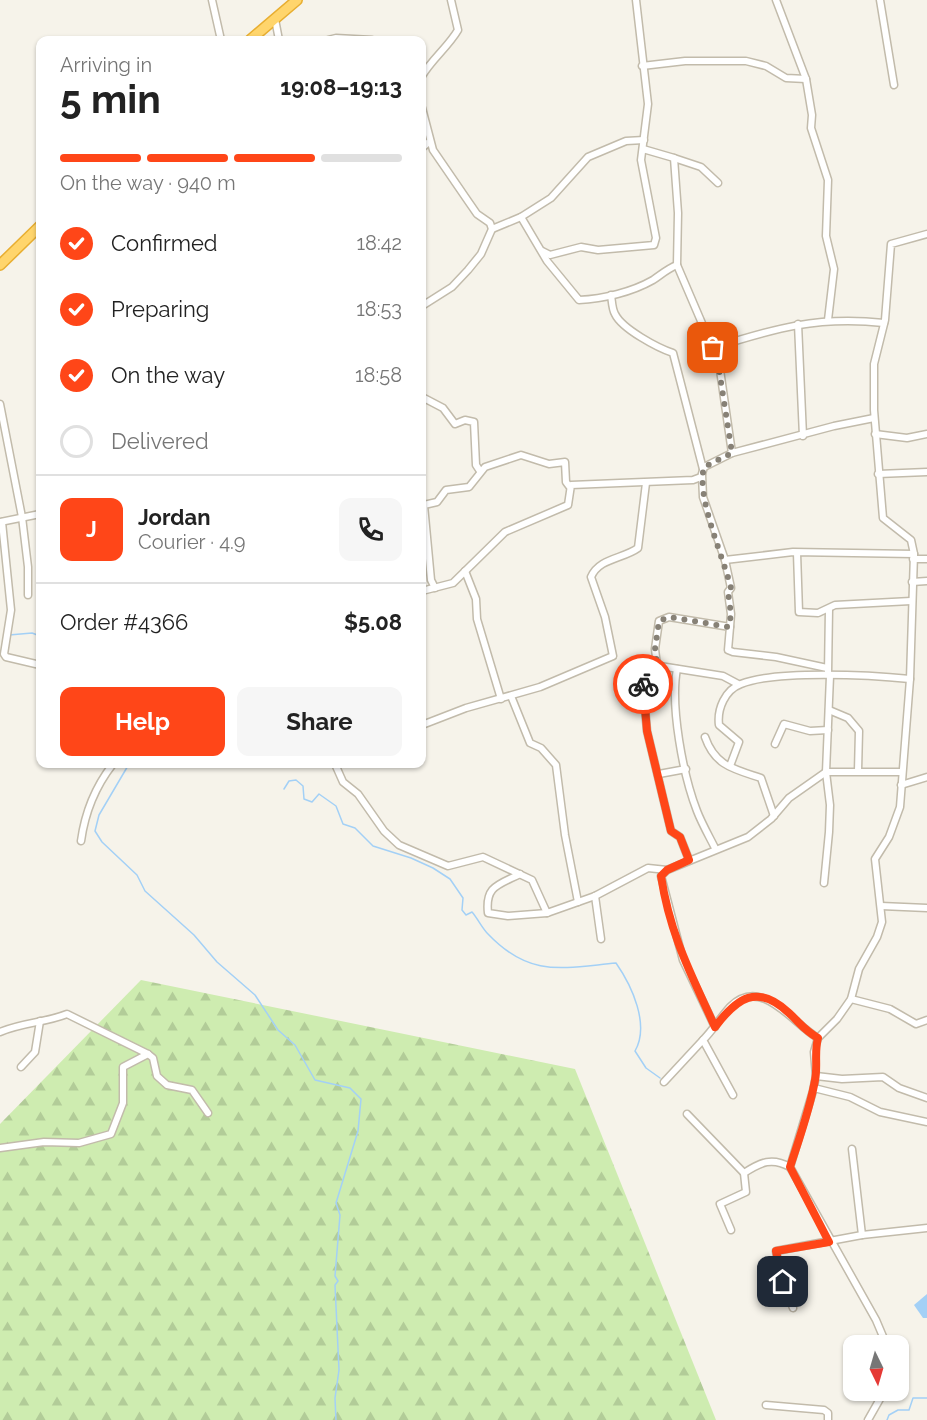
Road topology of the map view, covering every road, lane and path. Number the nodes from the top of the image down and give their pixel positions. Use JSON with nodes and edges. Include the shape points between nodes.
{"nodes":[{"id":1,"x":212,"y":0,"type":"edge"},
{"id":2,"x":297,"y":0,"type":"edge"},
{"id":3,"x":452,"y":0,"type":"edge"},
{"id":4,"x":636,"y":0,"type":"edge"},
{"id":5,"x":776,"y":0,"type":"edge"},
{"id":6,"x":880,"y":0,"type":"edge"},
{"id":7,"x":275,"y":19,"type":"junction"},
{"id":8,"x":220,"y":36,"type":"edge"},
{"id":9,"x":255,"y":36,"type":"edge"},
{"id":10,"x":278,"y":36,"type":"edge"},
{"id":11,"x":642,"y":66,"type":"junction"},
{"id":12,"x":426,"y":69,"type":"edge"},
{"id":13,"x":806,"y":79,"type":"junction"},
{"id":14,"x":894,"y":86,"type":"dead end"},
{"id":15,"x":426,"y":127,"type":"edge"},
{"id":16,"x":644,"y":140,"type":"junction"},
{"id":17,"x":429,"y":142,"type":"junction"},
{"id":18,"x":426,"y":145,"type":"edge"},
{"id":19,"x":643,"y":149,"type":"junction"},
{"id":20,"x":674,"y":159,"type":"junction"},
{"id":21,"x":718,"y":183,"type":"dead end"},
{"id":22,"x":521,"y":217,"type":"junction"},
{"id":23,"x":492,"y":229,"type":"junction"},
{"id":24,"x":36,"y":230,"type":"edge"},
{"id":25,"x":927,"y":234,"type":"edge"},
{"id":26,"x":542,"y":251,"type":"junction"},
{"id":27,"x":677,"y":265,"type":"junction"},
{"id":28,"x":0,"y":266,"type":"edge"},
{"id":29,"x":611,"y":295,"type":"junction"},
{"id":30,"x":426,"y":303,"type":"edge"},
{"id":31,"x":828,"y":320,"type":"junction"},
{"id":32,"x":884,"y":323,"type":"junction"},
{"id":33,"x":798,"y":324,"type":"junction"},
{"id":34,"x":713,"y":348,"type":"junction"},
{"id":35,"x":426,"y":399,"type":"edge"},
{"id":36,"x":0,"y":404,"type":"edge"},
{"id":37,"x":874,"y":418,"type":"junction"},
{"id":38,"x":875,"y":434,"type":"junction"},
{"id":39,"x":927,"y":434,"type":"edge"},
{"id":40,"x":803,"y":436,"type":"junction"},
{"id":41,"x":732,"y":453,"type":"junction"},
{"id":42,"x":480,"y":471,"type":"junction"},
{"id":43,"x":702,"y":472,"type":"junction"},
{"id":44,"x":927,"y":472,"type":"edge"},
{"id":45,"x":878,"y":474,"type":"junction"},
{"id":46,"x":646,"y":483,"type":"junction"},
{"id":47,"x":569,"y":486,"type":"junction"},
{"id":48,"x":426,"y":504,"type":"edge"},
{"id":49,"x":36,"y":515,"type":"edge"},
{"id":50,"x":22,"y":517,"type":"junction"},
{"id":51,"x":1,"y":522,"type":"edge"},
{"id":52,"x":426,"y":533,"type":"edge"},
{"id":53,"x":797,"y":552,"type":"junction"},
{"id":54,"x":914,"y":557,"type":"junction"},
{"id":55,"x":927,"y":559,"type":"edge"},
{"id":56,"x":725,"y":560,"type":"junction"},
{"id":57,"x":465,"y":571,"type":"junction"},
{"id":58,"x":927,"y":581,"type":"edge"},
{"id":59,"x":912,"y":582,"type":"junction"},
{"id":60,"x":435,"y":588,"type":"junction"},
{"id":61,"x":426,"y":590,"type":"edge"},
{"id":62,"x":28,"y":595,"type":"dead end"},
{"id":63,"x":911,"y":601,"type":"junction"},
{"id":64,"x":829,"y":609,"type":"junction"},
{"id":65,"x":729,"y":627,"type":"junction"},
{"id":66,"x":36,"y":664,"type":"edge"},
{"id":67,"x":657,"y":665,"type":"junction"},
{"id":68,"x":827,"y":668,"type":"junction"},
{"id":69,"x":677,"y":669,"type":"junction"},
{"id":70,"x":829,"y":676,"type":"junction"},
{"id":71,"x":910,"y":679,"type":"junction"},
{"id":72,"x":738,"y":684,"type":"junction"},
{"id":73,"x":511,"y":696,"type":"junction"},
{"id":74,"x":501,"y":699,"type":"junction"},
{"id":75,"x":829,"y":710,"type":"junction"},
{"id":76,"x":426,"y":724,"type":"edge"},
{"id":77,"x":828,"y":730,"type":"junction"},
{"id":78,"x":705,"y":737,"type":"dead end"},
{"id":79,"x":776,"y":744,"type":"dead end"},
{"id":80,"x":730,"y":766,"type":"junction"},
{"id":81,"x":111,"y":768,"type":"edge"},
{"id":82,"x":337,"y":768,"type":"edge"},
{"id":83,"x":686,"y":769,"type":"junction"},
{"id":84,"x":858,"y":771,"type":"junction"},
{"id":85,"x":826,"y":772,"type":"junction"},
{"id":86,"x":902,"y":772,"type":"junction"},
{"id":87,"x":659,"y":774,"type":"junction"},
{"id":88,"x":927,"y":777,"type":"edge"},
{"id":89,"x":901,"y":785,"type":"junction"},
{"id":90,"x":774,"y":816,"type":"junction"},
{"id":91,"x":81,"y":841,"type":"dead end"},
{"id":92,"x":715,"y":849,"type":"junction"},
{"id":93,"x":689,"y":860,"type":"junction"},
{"id":94,"x":667,"y":870,"type":"junction"},
{"id":95,"x":520,"y":874,"type":"junction"},
{"id":96,"x":824,"y":883,"type":"dead end"},
{"id":97,"x":595,"y":896,"type":"junction"},
{"id":98,"x":578,"y":902,"type":"junction"},
{"id":99,"x":881,"y":906,"type":"junction"},
{"id":100,"x":927,"y":909,"type":"edge"},
{"id":101,"x":547,"y":913,"type":"junction"},
{"id":102,"x":601,"y":939,"type":"dead end"},
{"id":103,"x":851,"y":999,"type":"junction"},
{"id":104,"x":927,"y":1020,"type":"edge"},
{"id":105,"x":40,"y":1021,"type":"junction"},
{"id":106,"x":715,"y":1027,"type":"junction"},
{"id":107,"x":0,"y":1032,"type":"edge"},
{"id":108,"x":818,"y":1038,"type":"junction"},
{"id":109,"x":703,"y":1040,"type":"junction"},
{"id":110,"x":148,"y":1054,"type":"junction"},
{"id":111,"x":21,"y":1067,"type":"dead end"},
{"id":112,"x":816,"y":1076,"type":"junction"},
{"id":113,"x":664,"y":1082,"type":"dead end"},
{"id":114,"x":814,"y":1088,"type":"junction"},
{"id":115,"x":733,"y":1095,"type":"dead end"},
{"id":116,"x":927,"y":1098,"type":"edge"},
{"id":117,"x":208,"y":1113,"type":"dead end"},
{"id":118,"x":687,"y":1114,"type":"dead end"},
{"id":119,"x":927,"y":1122,"type":"edge"},
{"id":120,"x":0,"y":1148,"type":"edge"},
{"id":121,"x":852,"y":1149,"type":"dead end"},
{"id":122,"x":790,"y":1167,"type":"junction"},
{"id":123,"x":744,"y":1173,"type":"junction"},
{"id":124,"x":927,"y":1228,"type":"edge"},
{"id":125,"x":731,"y":1230,"type":"dead end"},
{"id":126,"x":862,"y":1235,"type":"junction"},
{"id":127,"x":829,"y":1242,"type":"junction"},
{"id":128,"x":793,"y":1308,"type":"dead end"},
{"id":129,"x":882,"y":1335,"type":"edge"},
{"id":130,"x":879,"y":1401,"type":"edge"},
{"id":131,"x":766,"y":1404,"type":"dead end"},
{"id":132,"x":828,"y":1420,"type":"edge"},
{"id":133,"x":868,"y":1420,"type":"edge"}],
"edges":[{"from":1,"to":8,"type":"street"},
{"from":2,"to":7,"type":"highway"},
{"from":3,"to":12,"type":"street","via":[[458,30]]},
{"from":4,"to":11,"type":"street"},
{"from":5,"to":13,"type":"street"},
{"from":6,"to":14,"type":"street"},
{"from":7,"to":9,"type":"highway"},
{"from":7,"to":10,"type":"street"},
{"from":11,"to":13,"type":"street","via":[[685,61],[746,62],[766,66],[786,78]]},
{"from":11,"to":16,"type":"street","via":[[648,104]]},
{"from":13,"to":31,"type":"street","via":[[811,128],[828,180],[826,236],[834,269]]},
{"from":15,"to":17,"type":"street"},
{"from":16,"to":19,"type":"street"},
{"from":16,"to":22,"type":"street","via":[[626,141],[588,157],[551,198]]},
{"from":17,"to":18,"type":"street"},
{"from":17,"to":23,"type":"street","via":[[477,214]]},
{"from":19,"to":20,"type":"street"},
{"from":19,"to":26,"type":"street","via":[[641,160],[656,238],[654,245],[598,250],[581,247],[550,255]]},
{"from":20,"to":21,"type":"street","via":[[701,167]]},
{"from":20,"to":27,"type":"street"},
{"from":22,"to":23,"type":"street"},
{"from":22,"to":26,"type":"street"},
{"from":23,"to":30,"type":"street","via":[[481,254],[468,270],[452,287]]},
{"from":24,"to":28,"type":"highway"},
{"from":25,"to":32,"type":"street","via":[[891,244]]},
{"from":26,"to":29,"type":"street","via":[[579,300]]},
{"from":27,"to":29,"type":"street","via":[[654,279]]},
{"from":27,"to":34,"type":"street"},
{"from":29,"to":43,"type":"street","via":[[615,315],[626,326],[656,347],[673,353]]},
{"from":31,"to":32,"type":"street"},
{"from":31,"to":33,"type":"street"},
{"from":32,"to":37,"type":"street","via":[[874,364]]},
{"from":33,"to":34,"type":"street"},
{"from":33,"to":40,"type":"street"},
{"from":34,"to":41,"type":"street"},
{"from":35,"to":42,"type":"street","via":[[443,408],[455,424],[474,422],[476,465]]},
{"from":36,"to":50,"type":"street"},
{"from":37,"to":38,"type":"street"},
{"from":37,"to":40,"type":"street"},
{"from":38,"to":39,"type":"street","via":[[907,438]]},
{"from":38,"to":45,"type":"street"},
{"from":40,"to":41,"type":"street"},
{"from":41,"to":43,"type":"street"},
{"from":42,"to":47,"type":"street","via":[[521,455],[549,464],[565,462]]},
{"from":42,"to":48,"type":"street","via":[[469,487],[446,490],[437,502]]},
{"from":43,"to":46,"type":"street","via":[[693,480]]},
{"from":43,"to":56,"type":"street","via":[[703,497]]},
{"from":44,"to":45,"type":"street"},
{"from":45,"to":54,"type":"street","via":[[883,518],[911,540]]},
{"from":46,"to":47,"type":"street"},
{"from":46,"to":73,"type":"street","via":[[638,548],[608,561],[591,577],[613,656]]},
{"from":47,"to":57,"type":"street","via":[[568,505],[505,532]]},
{"from":49,"to":50,"type":"street"},
{"from":50,"to":51,"type":"street"},
{"from":50,"to":62,"type":"street"},
{"from":51,"to":66,"type":"street","via":[[11,610],[4,654]]},
{"from":52,"to":60,"type":"street"},
{"from":53,"to":54,"type":"street"},
{"from":53,"to":56,"type":"street"},
{"from":53,"to":64,"type":"street","via":[[799,612]]},
{"from":54,"to":55,"type":"street"},
{"from":54,"to":59,"type":"street"},
{"from":56,"to":65,"type":"street","via":[[731,588]]},
{"from":57,"to":60,"type":"street","via":[[453,583]]},
{"from":57,"to":74,"type":"street","via":[[476,599],[477,619]]},
{"from":58,"to":59,"type":"street"},
{"from":59,"to":63,"type":"street"},
{"from":60,"to":61,"type":"street"},
{"from":63,"to":64,"type":"street","via":[[835,605]]},
{"from":63,"to":71,"type":"street"},
{"from":64,"to":68,"type":"street"},
{"from":65,"to":67,"type":"street","via":[[710,622],[659,621]]},
{"from":65,"to":68,"type":"street","via":[[729,650],[733,652]]},
{"from":67,"to":69,"type":"street"},
{"from":67,"to":87,"type":"street","via":[[641,663],[647,731]]},
{"from":68,"to":70,"type":"street"},
{"from":69,"to":72,"type":"street","via":[[723,676]]},
{"from":69,"to":83,"type":"street","via":[[676,722]]},
{"from":70,"to":71,"type":"street"},
{"from":70,"to":72,"type":"street","via":[[756,679]]},
{"from":70,"to":75,"type":"street"},
{"from":71,"to":86,"type":"street"},
{"from":72,"to":80,"type":"street","via":[[726,695],[718,716],[719,725],[739,742]]},
{"from":73,"to":74,"type":"street"},
{"from":73,"to":98,"type":"street","via":[[530,743],[541,748],[556,765]]},
{"from":74,"to":76,"type":"street"},
{"from":75,"to":77,"type":"street"},
{"from":75,"to":84,"type":"street","via":[[848,718],[859,731]]},
{"from":77,"to":79,"type":"street","via":[[810,731],[784,724]]},
{"from":77,"to":85,"type":"street"},
{"from":78,"to":80,"type":"street","via":[[710,753]]},
{"from":80,"to":90,"type":"street","via":[[761,778]]},
{"from":81,"to":91,"type":"street","via":[[91,802]]},
{"from":82,"to":95,"type":"street","via":[[343,782],[358,794],[399,845],[448,866],[483,857]]},
{"from":83,"to":87,"type":"street"},
{"from":83,"to":92,"type":"street","via":[[697,810]]},
{"from":84,"to":85,"type":"street"},
{"from":84,"to":86,"type":"street"},
{"from":85,"to":90,"type":"street","via":[[789,798]]},
{"from":85,"to":96,"type":"street","via":[[830,805]]},
{"from":86,"to":89,"type":"street"},
{"from":87,"to":93,"type":"street","via":[[671,831],[680,837]]},
{"from":88,"to":89,"type":"street"},
{"from":89,"to":99,"type":"street","via":[[900,807],[889,837],[875,859]]},
{"from":90,"to":92,"type":"street","via":[[748,837]]},
{"from":92,"to":93,"type":"street"},
{"from":93,"to":94,"type":"street"},
{"from":94,"to":97,"type":"street","via":[[648,868]]},
{"from":94,"to":106,"type":"street","via":[[661,876],[675,939]]},
{"from":95,"to":101,"type":"street","via":[[532,879]]},
{"from":95,"to":101,"type":"street","via":[[491,889],[488,913]]},
{"from":97,"to":98,"type":"street"},
{"from":97,"to":102,"type":"street"},
{"from":98,"to":101,"type":"street"},
{"from":99,"to":100,"type":"street"},
{"from":99,"to":103,"type":"street","via":[[882,922],[859,969]]},
{"from":103,"to":104,"type":"street","via":[[890,1009],[916,1024]]},
{"from":103,"to":108,"type":"street"},
{"from":105,"to":107,"type":"street","via":[[21,1023]]},
{"from":105,"to":110,"type":"street","via":[[67,1014]]},
{"from":105,"to":111,"type":"street","via":[[35,1052]]},
{"from":106,"to":108,"type":"street","via":[[736,1002],[760,997],[778,1004]]},
{"from":106,"to":109,"type":"street"},
{"from":108,"to":112,"type":"street","via":[[814,1052]]},
{"from":109,"to":113,"type":"street"},
{"from":109,"to":115,"type":"street"},
{"from":110,"to":117,"type":"street","via":[[161,1081],[176,1089],[192,1089]]},
{"from":110,"to":120,"type":"street","via":[[123,1067],[123,1103],[111,1134],[79,1143],[44,1142]]},
{"from":112,"to":114,"type":"street"},
{"from":112,"to":116,"type":"street","via":[[883,1077],[899,1088]]},
{"from":114,"to":119,"type":"street","via":[[850,1097],[880,1112]]},
{"from":114,"to":122,"type":"street"},
{"from":118,"to":123,"type":"street"},
{"from":121,"to":126,"type":"street"},
{"from":122,"to":123,"type":"street","via":[[770,1160]]},
{"from":122,"to":127,"type":"street"},
{"from":123,"to":125,"type":"street","via":[[746,1192],[720,1204]]},
{"from":124,"to":126,"type":"street"},
{"from":126,"to":127,"type":"street"},
{"from":127,"to":128,"type":"street","via":[[776,1251]]},
{"from":127,"to":129,"type":"street"},
{"from":130,"to":133,"type":"street"},
{"from":131,"to":132,"type":"street","via":[[824,1410]]}]}
